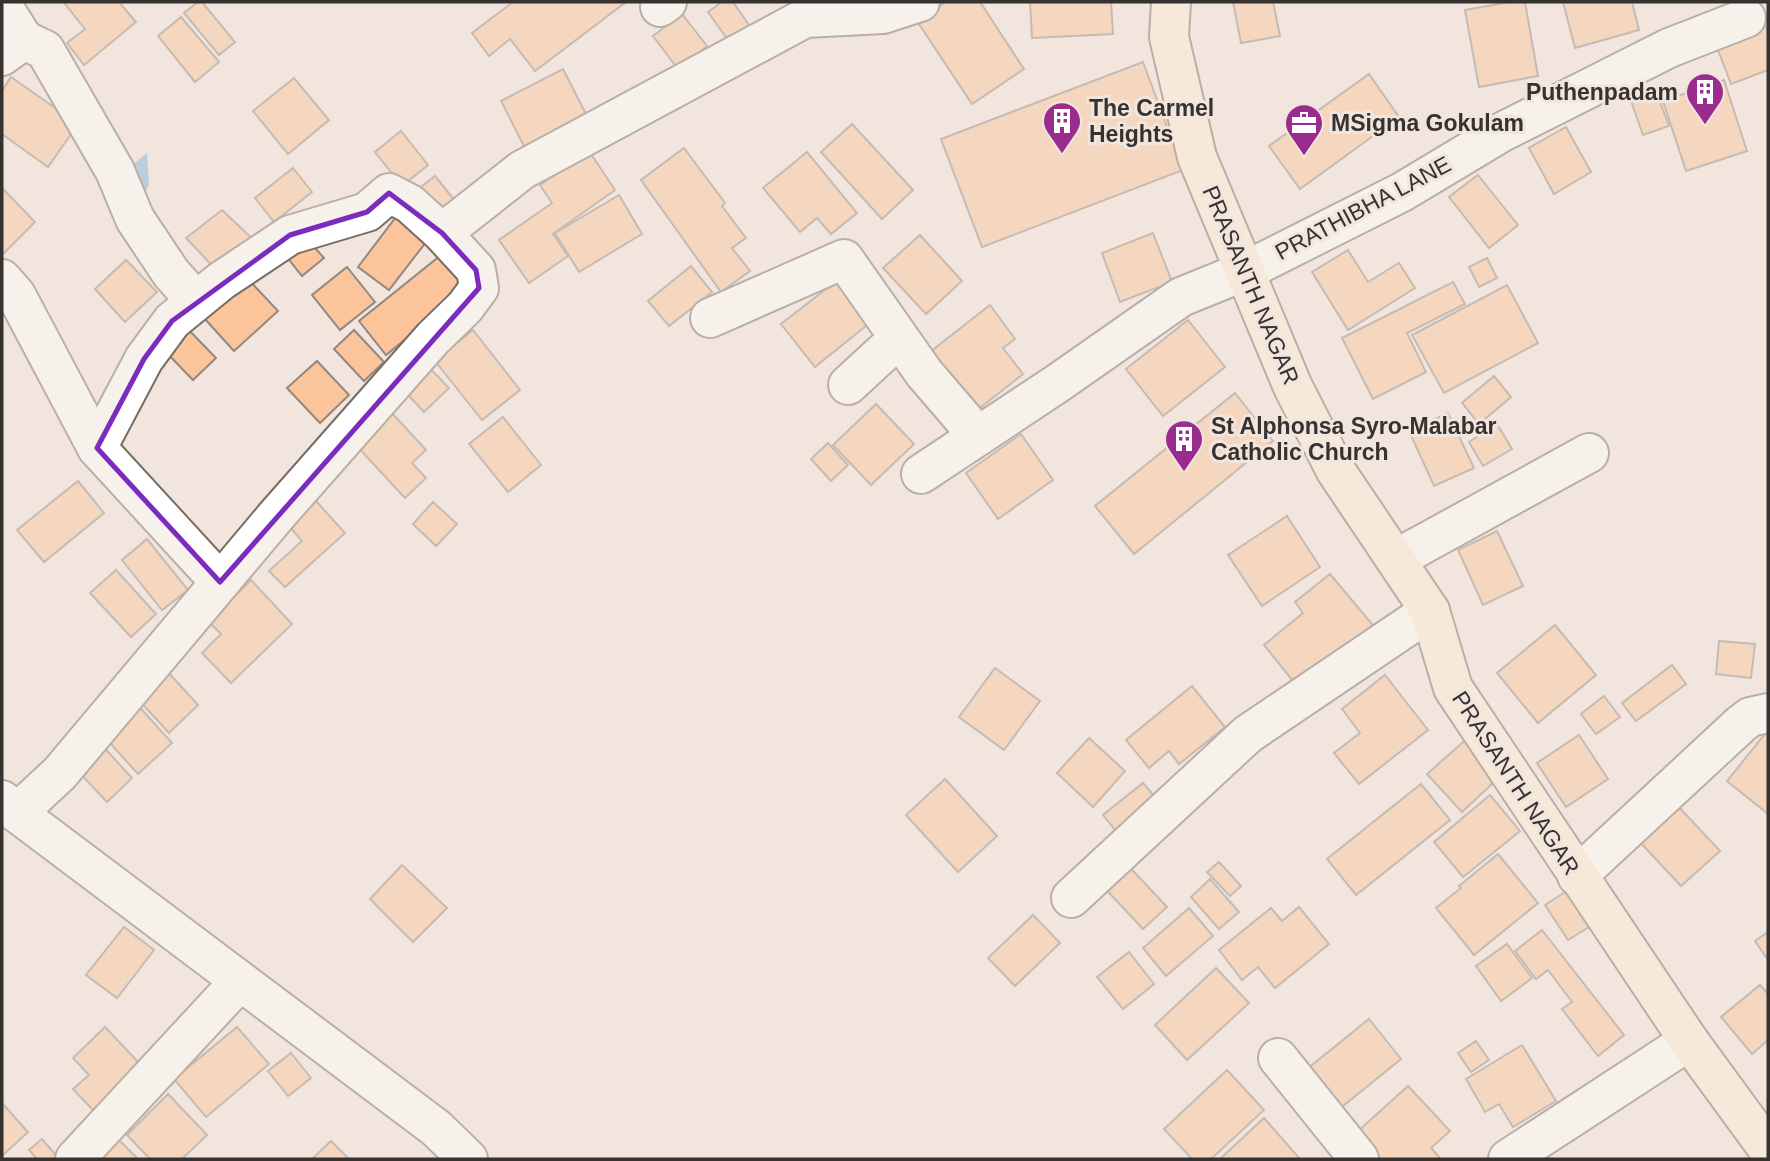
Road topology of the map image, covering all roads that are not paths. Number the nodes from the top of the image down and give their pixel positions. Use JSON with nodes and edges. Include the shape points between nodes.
{"nodes":[{"id":1,"x":920,"y":2,"type":"edge"},
{"id":2,"x":1171,"y":2,"type":"edge"},
{"id":3,"x":2,"y":5,"type":"edge"},
{"id":4,"x":799,"y":10,"type":"edge"},
{"id":5,"x":1746,"y":19,"type":"dead end"},
{"id":6,"x":13,"y":48,"type":"edge"},
{"id":7,"x":442,"y":233,"type":"junction"},
{"id":8,"x":1245,"y":271,"type":"junction"},
{"id":9,"x":2,"y":279,"type":"edge"},
{"id":10,"x":196,"y":301,"type":"junction"},
{"id":11,"x":710,"y":318,"type":"dead end"},
{"id":12,"x":900,"y":338,"type":"junction"},
{"id":13,"x":848,"y":385,"type":"dead end"},
{"id":14,"x":978,"y":436,"type":"junction"},
{"id":15,"x":97,"y":448,"type":"junction"},
{"id":16,"x":1589,"y":453,"type":"dead end"},
{"id":17,"x":920,"y":474,"type":"dead end"},
{"id":18,"x":1396,"y":559,"type":"junction"},
{"id":19,"x":220,"y":582,"type":"junction"},
{"id":20,"x":1430,"y":611,"type":"junction"},
{"id":21,"x":1768,"y":713,"type":"edge"},
{"id":22,"x":9,"y":807,"type":"edge"},
{"id":23,"x":1577,"y":876,"type":"junction"},
{"id":24,"x":1071,"y":898,"type":"dead end"},
{"id":25,"x":240,"y":981,"type":"junction"},
{"id":26,"x":1689,"y":1041,"type":"junction"},
{"id":27,"x":1278,"y":1058,"type":"dead end"},
{"id":28,"x":1768,"y":1149,"type":"edge"},
{"id":29,"x":75,"y":1159,"type":"edge"},
{"id":30,"x":468,"y":1159,"type":"edge"},
{"id":31,"x":1359,"y":1159,"type":"edge"},
{"id":32,"x":1508,"y":1159,"type":"edge"}],
"edges":[{"from":1,"to":4,"type":"street","via":[[883,14]]},
{"from":2,"to":8,"type":"street","name":"PRASANTH NAGAR","via":[[1169,37],[1196,157]]},
{"from":3,"to":6,"type":"street"},
{"from":4,"to":7,"type":"street","via":[[522,170]]},
{"from":5,"to":8,"type":"street","name":"PRATHIBHA LANE","via":[[1669,48],[1502,132],[1402,192]]},
{"from":6,"to":10,"type":"street","via":[[45,50],[115,172],[135,219]]},
{"from":7,"to":10,"type":"street","via":[[410,204],[388,194],[367,212],[290,235]]},
{"from":7,"to":19,"type":"street","via":[[476,270],[479,288]]},
{"from":8,"to":14,"type":"street","name":"PRATHIBHA LANE","via":[[1181,297]]},
{"from":8,"to":18,"type":"street","name":"PRASANTH NAGAR","via":[[1293,387],[1336,471]]},
{"from":9,"to":15,"type":"street","via":[[16,295]]},
{"from":10,"to":15,"type":"street","via":[[172,321],[144,359]]},
{"from":11,"to":12,"type":"street","via":[[844,259]]},
{"from":12,"to":13,"type":"street"},
{"from":12,"to":14,"type":"street"},
{"from":14,"to":17,"type":"street","name":"PRATHIBHA LANE"},
{"from":15,"to":19,"type":"street"},
{"from":16,"to":18,"type":"street"},
{"from":18,"to":20,"type":"street","name":"PRASANTH NAGAR"},
{"from":19,"to":22,"type":"street","via":[[60,773]]},
{"from":20,"to":23,"type":"street","name":"PRASANTH NAGAR","via":[[1453,688]]},
{"from":20,"to":24,"type":"street","via":[[1248,734]]},
{"from":21,"to":23,"type":"street","via":[[1741,723]]},
{"from":22,"to":25,"type":"street"},
{"from":23,"to":26,"type":"street","name":"PRASANTH NAGAR"},
{"from":25,"to":29,"type":"street"},
{"from":25,"to":30,"type":"street","via":[[436,1128]]},
{"from":26,"to":28,"type":"street","name":"PRASANTH NAGAR"},
{"from":26,"to":32,"type":"street"},
{"from":27,"to":31,"type":"street"}]}
